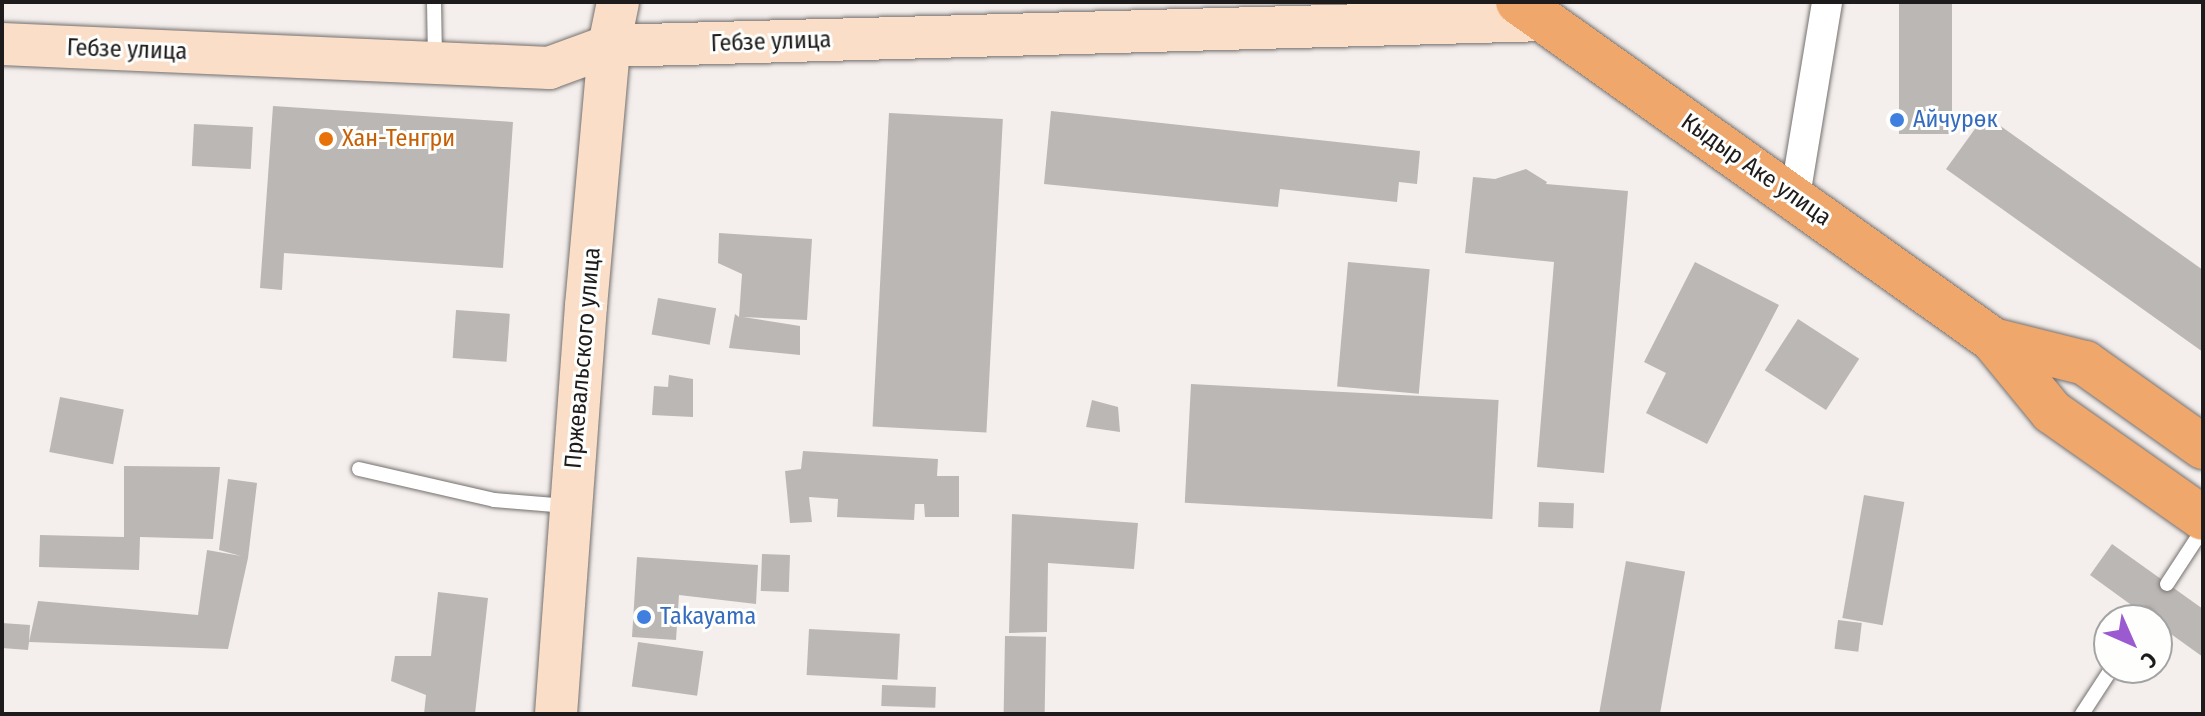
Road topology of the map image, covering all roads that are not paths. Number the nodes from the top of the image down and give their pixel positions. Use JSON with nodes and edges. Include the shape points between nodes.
{"nodes":[{"id":1,"x":434,"y":2,"type":"edge"},
{"id":2,"x":618,"y":2,"type":"edge"},
{"id":3,"x":1827,"y":2,"type":"edge"},
{"id":4,"x":1531,"y":11,"type":"edge"},
{"id":5,"x":2,"y":44,"type":"edge"},
{"id":6,"x":609,"y":46,"type":"junction"},
{"id":7,"x":435,"y":63,"type":"junction"},
{"id":8,"x":1795,"y":196,"type":"junction"},
{"id":9,"x":1993,"y":340,"type":"junction"},
{"id":10,"x":2203,"y":447,"type":"edge"},
{"id":11,"x":359,"y":469,"type":"dead end"},
{"id":12,"x":571,"y":506,"type":"junction"},
{"id":13,"x":2203,"y":518,"type":"edge"},
{"id":14,"x":2203,"y":529,"type":"edge"},
{"id":15,"x":2167,"y":584,"type":"dead end"},
{"id":16,"x":2102,"y":684,"type":"edge"},
{"id":17,"x":556,"y":714,"type":"edge"},
{"id":18,"x":2082,"y":714,"type":"edge"}],
"edges":[{"from":1,"to":7,"type":"lane"},
{"from":2,"to":6,"type":"main road","name":"Пржевальского улица"},
{"from":3,"to":8,"type":"street"},
{"from":4,"to":6,"type":"main road","name":"Гебзе улица"},
{"from":4,"to":8,"type":"highway","name":"Кыдыр Аке улица"},
{"from":5,"to":7,"type":"main road","name":"Гебзе улица"},
{"from":6,"to":7,"type":"main road","name":"Гебзе улица","via":[[549,68]]},
{"from":6,"to":12,"type":"main road","name":"Пржевальского улица"},
{"from":8,"to":9,"type":"highway","name":"Кыдыр Аке улица"},
{"from":9,"to":10,"type":"highway","name":"Кыдыр Аке улица","via":[[2085,363]]},
{"from":9,"to":13,"type":"highway","name":"Кыдыр Аке улица","via":[[2052,412]]},
{"from":11,"to":12,"type":"lane","via":[[494,500]]},
{"from":12,"to":17,"type":"main road","name":"Пржевальского улица"},
{"from":14,"to":15,"type":"lane"},
{"from":16,"to":18,"type":"lane"}]}
